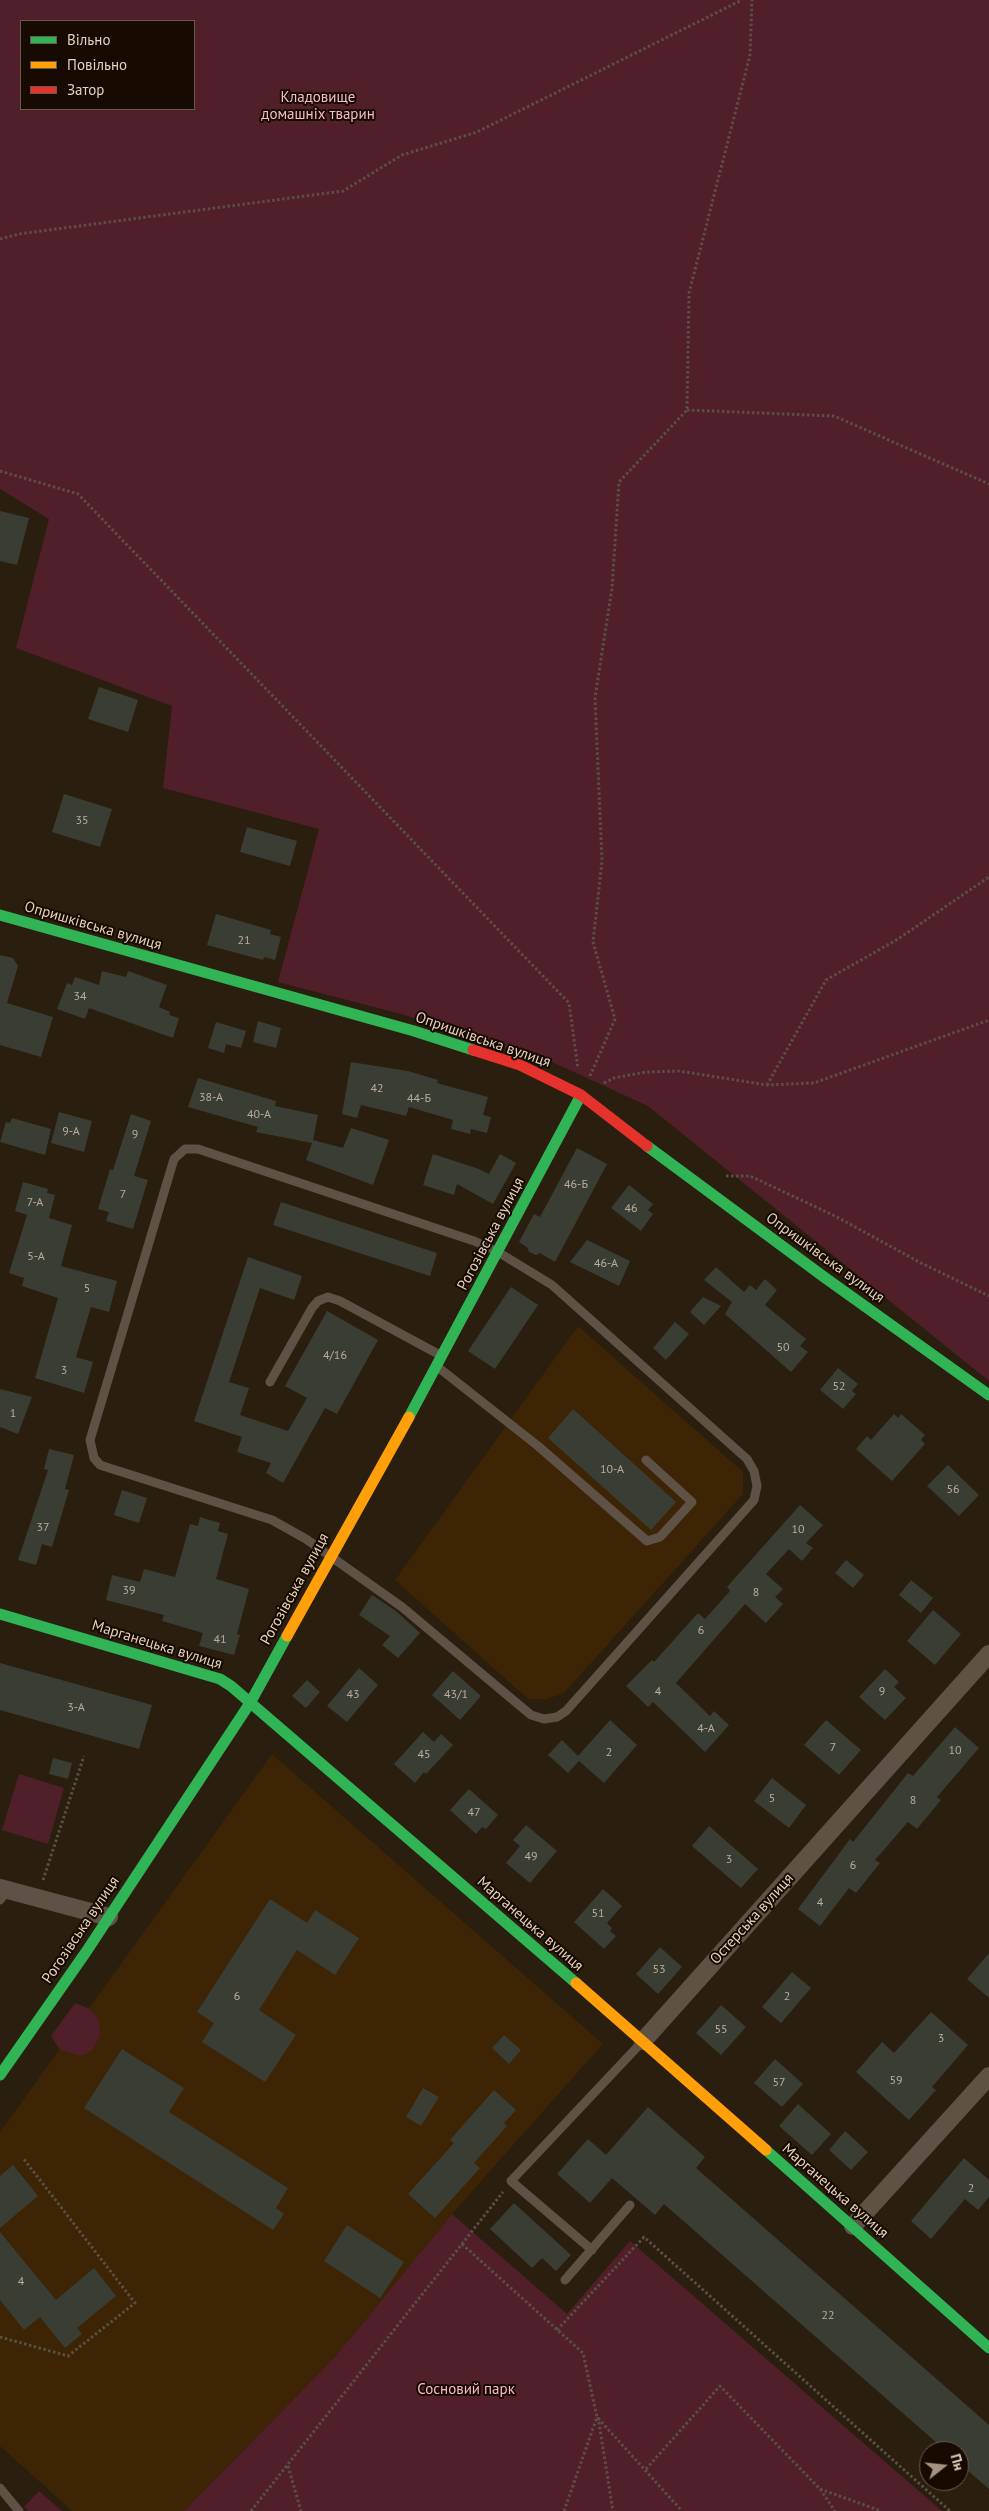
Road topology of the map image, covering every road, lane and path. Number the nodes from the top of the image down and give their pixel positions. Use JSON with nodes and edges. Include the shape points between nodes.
{"nodes":[{"id":1,"x":742,"y":0,"type":"edge"},
{"id":2,"x":752,"y":0,"type":"edge"},
{"id":3,"x":0,"y":239,"type":"edge"},
{"id":4,"x":687,"y":410,"type":"junction"},
{"id":5,"x":0,"y":471,"type":"edge"},
{"id":6,"x":989,"y":484,"type":"edge"},
{"id":7,"x":989,"y":877,"type":"edge"},
{"id":8,"x":0,"y":916,"type":"edge"},
{"id":9,"x":989,"y":1020,"type":"edge"},
{"id":10,"x":767,"y":1085,"type":"junction"},
{"id":11,"x":581,"y":1095,"type":"junction"},
{"id":12,"x":720,"y":1176,"type":"dead end"},
{"id":13,"x":498,"y":1252,"type":"junction"},
{"id":14,"x":989,"y":1296,"type":"edge"},
{"id":15,"x":440,"y":1361,"type":"junction"},
{"id":16,"x":270,"y":1382,"type":"dead end"},
{"id":17,"x":989,"y":1395,"type":"edge"},
{"id":18,"x":646,"y":1460,"type":"dead end"},
{"id":19,"x":330,"y":1555,"type":"junction"},
{"id":20,"x":0,"y":1614,"type":"edge"},
{"id":21,"x":989,"y":1654,"type":"edge"},
{"id":22,"x":250,"y":1704,"type":"junction"},
{"id":23,"x":84,"y":1756,"type":"dead end"},
{"id":24,"x":43,"y":1880,"type":"dead end"},
{"id":25,"x":2,"y":1893,"type":"edge"},
{"id":26,"x":109,"y":1917,"type":"junction"},
{"id":27,"x":642,"y":2041,"type":"junction"},
{"id":28,"x":0,"y":2075,"type":"edge"},
{"id":29,"x":989,"y":2076,"type":"edge"},
{"id":30,"x":23,"y":2158,"type":"dead end"},
{"id":31,"x":511,"y":2182,"type":"junction"},
{"id":32,"x":630,"y":2205,"type":"dead end"},
{"id":33,"x":853,"y":2226,"type":"junction"},
{"id":34,"x":462,"y":2244,"type":"junction"},
{"id":35,"x":592,"y":2250,"type":"junction"},
{"id":36,"x":565,"y":2280,"type":"dead end"},
{"id":37,"x":557,"y":2330,"type":"junction"},
{"id":38,"x":0,"y":2337,"type":"edge"},
{"id":39,"x":989,"y":2348,"type":"edge"},
{"id":40,"x":597,"y":2417,"type":"junction"},
{"id":41,"x":288,"y":2466,"type":"junction"},
{"id":42,"x":646,"y":2469,"type":"junction"},
{"id":43,"x":0,"y":2488,"type":"edge"},
{"id":44,"x":820,"y":2489,"type":"junction"},
{"id":45,"x":20,"y":2511,"type":"edge"},
{"id":46,"x":251,"y":2511,"type":"edge"},
{"id":47,"x":301,"y":2511,"type":"edge"},
{"id":48,"x":564,"y":2511,"type":"edge"},
{"id":49,"x":613,"y":2511,"type":"edge"},
{"id":50,"x":682,"y":2511,"type":"edge"},
{"id":51,"x":835,"y":2511,"type":"edge"},
{"id":52,"x":881,"y":2511,"type":"edge"},
{"id":53,"x":950,"y":2511,"type":"edge"}],
"edges":[{"from":1,"to":3,"type":"path","via":[[476,132],[402,155],[343,191]]},
{"from":2,"to":4,"type":"path","via":[[750,55],[689,293]]},
{"from":4,"to":6,"type":"path","via":[[834,416]]},
{"from":4,"to":11,"type":"path","via":[[619,482],[612,588],[595,698],[602,861],[593,942],[615,1019]]},
{"from":5,"to":11,"type":"path","via":[[78,494],[568,1003]]},
{"from":7,"to":10,"type":"path","via":[[898,939],[826,980]]},
{"from":8,"to":11,"type":"street","name":"Опришківська вулиця","via":[[414,1031],[520,1066]]},
{"from":9,"to":10,"type":"path","via":[[814,1083]]},
{"from":10,"to":11,"type":"path","via":[[679,1071],[646,1072],[614,1078]]},
{"from":11,"to":13,"type":"street","name":"Рогозівська вулиця"},
{"from":11,"to":17,"type":"street","name":"Опришківська вулиця","via":[[824,1277]]},
{"from":12,"to":14,"type":"path","via":[[750,1176]]},
{"from":13,"to":15,"type":"street","name":"Рогозівська вулиця"},
{"from":13,"to":19,"type":"lane","via":[[474,1241],[198,1150],[185,1149],[174,1159],[90,1440],[94,1458],[100,1465],[272,1520]]},
{"from":13,"to":19,"type":"lane","via":[[552,1285],[747,1459],[754,1470],[757,1486],[754,1500],[566,1711],[557,1717],[544,1719],[531,1715],[402,1607]]},
{"from":15,"to":16,"type":"lane","via":[[340,1301],[328,1298],[318,1301],[312,1308]]},
{"from":15,"to":18,"type":"lane","via":[[647,1541],[660,1537],[692,1502]]},
{"from":15,"to":19,"type":"street","name":"Рогозівська вулиця"},
{"from":19,"to":22,"type":"street","name":"Рогозівська вулиця"},
{"from":20,"to":22,"type":"street","name":"Марганецька вулиця","via":[[220,1679]]},
{"from":21,"to":27,"type":"street","name":"Остерська вулиця"},
{"from":22,"to":26,"type":"street","name":"Рогозівська вулиця"},
{"from":22,"to":27,"type":"street","name":"Марганецька вулиця"},
{"from":23,"to":24,"type":"path"},
{"from":25,"to":26,"type":"street"},
{"from":26,"to":28,"type":"street","name":"Рогозівська вулиця"},
{"from":27,"to":31,"type":"lane","name":"Остерська вулиця"},
{"from":27,"to":33,"type":"street","name":"Марганецька вулиця"},
{"from":29,"to":33,"type":"street"},
{"from":30,"to":38,"type":"path","via":[[135,2303],[68,2356]]},
{"from":31,"to":34,"type":"path"},
{"from":31,"to":35,"type":"lane"},
{"from":32,"to":35,"type":"lane"},
{"from":33,"to":39,"type":"street","name":"Марганецька вулиця"},
{"from":34,"to":37,"type":"path"},
{"from":34,"to":41,"type":"path"},
{"from":35,"to":36,"type":"lane"},
{"from":37,"to":40,"type":"path","via":[[582,2353]]},
{"from":37,"to":53,"type":"path","via":[[644,2237]]},
{"from":40,"to":42,"type":"path"},
{"from":40,"to":48,"type":"path"},
{"from":40,"to":49,"type":"path"},
{"from":41,"to":46,"type":"path"},
{"from":41,"to":47,"type":"path"},
{"from":42,"to":44,"type":"path","via":[[720,2386]]},
{"from":42,"to":50,"type":"path"},
{"from":43,"to":45,"type":"lane"},
{"from":44,"to":51,"type":"path"},
{"from":44,"to":52,"type":"path"}]}
